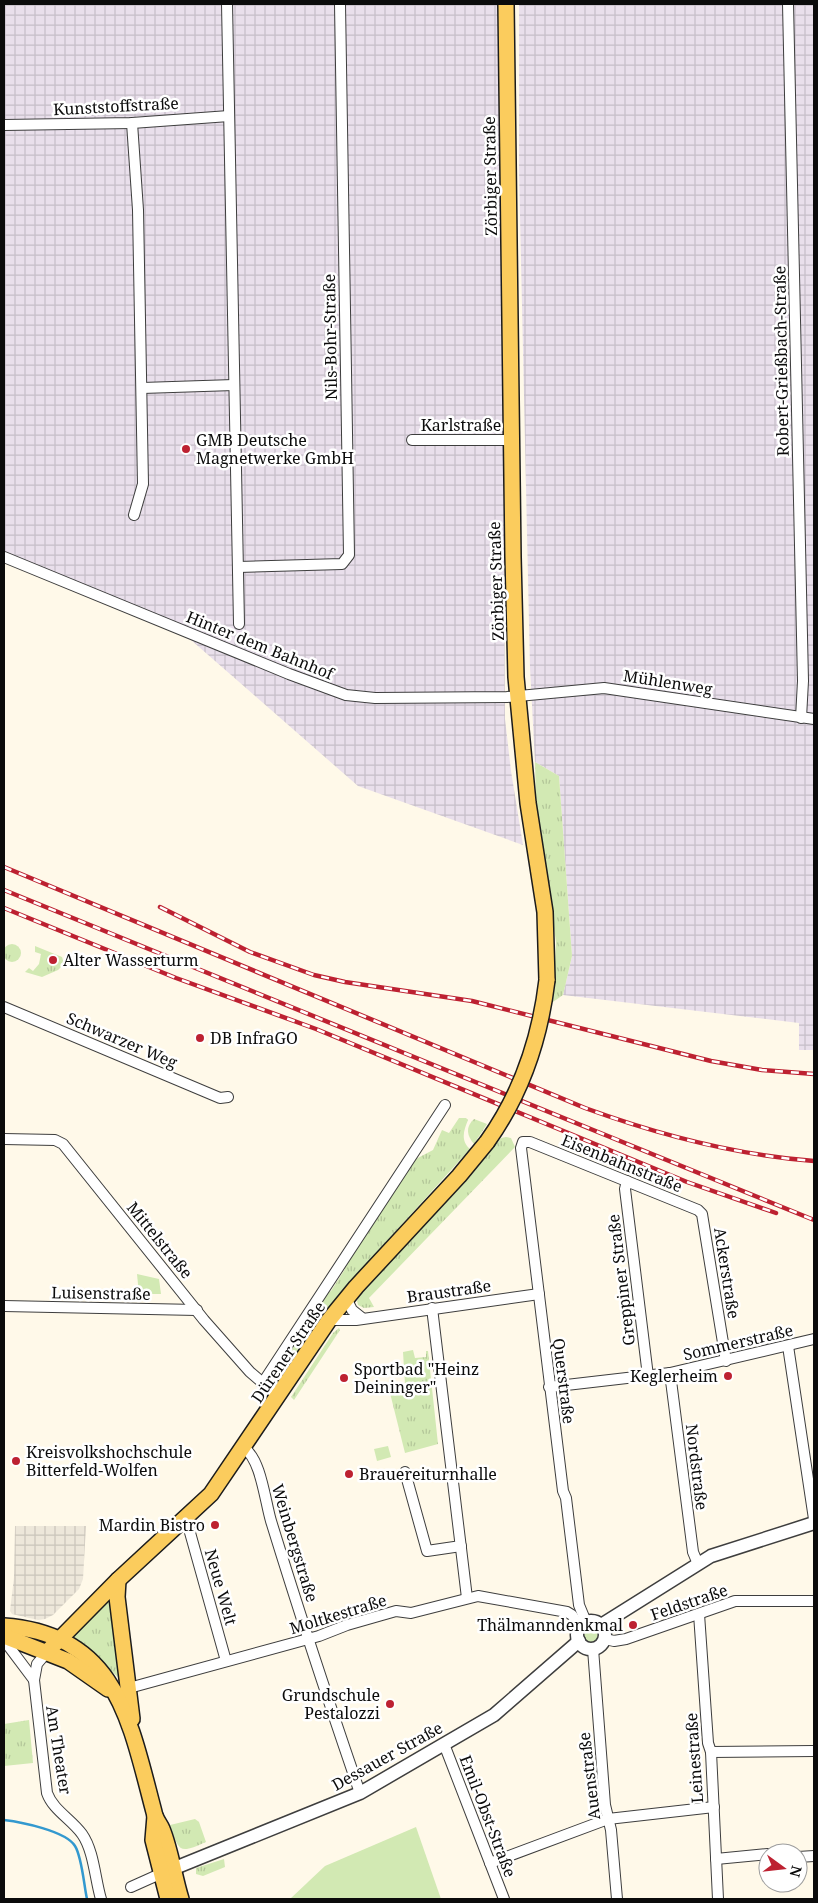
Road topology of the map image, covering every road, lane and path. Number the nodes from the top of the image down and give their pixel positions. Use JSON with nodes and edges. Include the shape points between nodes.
{"nodes":[{"id":1,"x":227,"y":4,"type":"edge"},
{"id":2,"x":340,"y":4,"type":"edge"},
{"id":3,"x":506,"y":4,"type":"edge"},
{"id":4,"x":788,"y":4,"type":"edge"},
{"id":5,"x":229,"y":116,"type":"junction"},
{"id":6,"x":132,"y":123,"type":"junction"},
{"id":7,"x":4,"y":125,"type":"edge"},
{"id":8,"x":234,"y":385,"type":"junction"},
{"id":9,"x":142,"y":388,"type":"junction"},
{"id":10,"x":412,"y":440,"type":"dead end"},
{"id":11,"x":511,"y":440,"type":"junction"},
{"id":12,"x":134,"y":515,"type":"dead end"},
{"id":13,"x":4,"y":557,"type":"edge"},
{"id":14,"x":238,"y":567,"type":"junction"},
{"id":15,"x":239,"y":624,"type":"dead end"},
{"id":16,"x":517,"y":696,"type":"junction"},
{"id":17,"x":801,"y":718,"type":"junction"},
{"id":18,"x":814,"y":719,"type":"edge"},
{"id":19,"x":4,"y":1007,"type":"edge"},
{"id":20,"x":228,"y":1097,"type":"dead end"},
{"id":21,"x":445,"y":1104,"type":"dead end"},
{"id":22,"x":4,"y":1139,"type":"edge"},
{"id":23,"x":487,"y":1142,"type":"joint"},
{"id":24,"x":523,"y":1142,"type":"joint"},
{"id":25,"x":627,"y":1181,"type":"junction"},
{"id":26,"x":704,"y":1220,"type":"joint"},
{"id":27,"x":539,"y":1294,"type":"junction"},
{"id":28,"x":346,"y":1298,"type":"junction"},
{"id":29,"x":4,"y":1306,"type":"edge"},
{"id":30,"x":432,"y":1308,"type":"junction"},
{"id":31,"x":197,"y":1310,"type":"junction"},
{"id":32,"x":362,"y":1318,"type":"junction"},
{"id":33,"x":329,"y":1320,"type":"junction"},
{"id":34,"x":814,"y":1339,"type":"edge"},
{"id":35,"x":788,"y":1346,"type":"junction"},
{"id":36,"x":726,"y":1361,"type":"junction"},
{"id":37,"x":670,"y":1373,"type":"junction"},
{"id":38,"x":648,"y":1376,"type":"junction"},
{"id":39,"x":262,"y":1384,"type":"junction"},
{"id":40,"x":549,"y":1387,"type":"junction"},
{"id":41,"x":278,"y":1396,"type":"junction"},
{"id":42,"x":244,"y":1448,"type":"junction"},
{"id":43,"x":405,"y":1472,"type":"dead end"},
{"id":44,"x":814,"y":1518,"type":"edge"},
{"id":45,"x":184,"y":1522,"type":"junction"},
{"id":46,"x":814,"y":1523,"type":"edge"},
{"id":47,"x":462,"y":1546,"type":"junction"},
{"id":48,"x":698,"y":1564,"type":"junction"},
{"id":49,"x":118,"y":1580,"type":"junction"},
{"id":50,"x":467,"y":1598,"type":"junction"},
{"id":51,"x":814,"y":1601,"type":"edge"},
{"id":52,"x":699,"y":1614,"type":"junction"},
{"id":53,"x":583,"y":1624,"type":"junction"},
{"id":54,"x":601,"y":1625,"type":"junction"},
{"id":55,"x":4,"y":1626,"type":"edge"},
{"id":56,"x":4,"y":1636,"type":"edge"},
{"id":57,"x":308,"y":1639,"type":"junction"},
{"id":58,"x":604,"y":1639,"type":"junction"},
{"id":59,"x":4,"y":1640,"type":"edge"},
{"id":60,"x":58,"y":1640,"type":"junction"},
{"id":61,"x":579,"y":1641,"type":"junction"},
{"id":62,"x":593,"y":1649,"type":"junction"},
{"id":63,"x":47,"y":1652,"type":"junction"},
{"id":64,"x":226,"y":1661,"type":"junction"},
{"id":65,"x":34,"y":1680,"type":"junction"},
{"id":66,"x":129,"y":1688,"type":"junction"},
{"id":67,"x":115,"y":1695,"type":"junction"},
{"id":68,"x":134,"y":1734,"type":"junction"},
{"id":69,"x":444,"y":1744,"type":"junction"},
{"id":70,"x":814,"y":1751,"type":"edge"},
{"id":71,"x":711,"y":1752,"type":"junction"},
{"id":72,"x":360,"y":1793,"type":"junction"},
{"id":73,"x":714,"y":1807,"type":"junction"},
{"id":74,"x":608,"y":1818,"type":"junction"},
{"id":75,"x":758,"y":1855,"type":"edge"},
{"id":76,"x":716,"y":1858,"type":"junction"},
{"id":77,"x":490,"y":1863,"type":"junction"},
{"id":78,"x":166,"y":1871,"type":"junction"},
{"id":79,"x":130,"y":1887,"type":"dead end"},
{"id":80,"x":101,"y":1899,"type":"edge"},
{"id":81,"x":168,"y":1899,"type":"edge"},
{"id":82,"x":180,"y":1899,"type":"edge"},
{"id":83,"x":504,"y":1899,"type":"edge"},
{"id":84,"x":617,"y":1899,"type":"edge"},
{"id":85,"x":718,"y":1899,"type":"edge"}],
"edges":[{"from":1,"to":5,"type":"street"},
{"from":2,"to":14,"type":"street","name":"Nils-Bohr-Straße","via":[[349,555],[342,564]]},
{"from":3,"to":11,"type":"main road","name":"Zörbiger Straße"},
{"from":4,"to":17,"type":"street","name":"Robert-Grießbach-Straße","via":[[803,681]]},
{"from":5,"to":6,"type":"street","name":"Kunststoffstraße"},
{"from":5,"to":8,"type":"street"},
{"from":6,"to":7,"type":"street","name":"Kunststoffstraße"},
{"from":6,"to":9,"type":"street","via":[[138,210]]},
{"from":8,"to":9,"type":"street"},
{"from":8,"to":14,"type":"street"},
{"from":9,"to":12,"type":"street","via":[[143,484]]},
{"from":10,"to":11,"type":"street","name":"Karlstraße"},
{"from":11,"to":16,"type":"main road","name":"Zörbiger Straße"},
{"from":13,"to":16,"type":"street","name":"Hinter dem Bahnhof","via":[[335,692],[374,698]]},
{"from":14,"to":15,"type":"street"},
{"from":16,"to":17,"type":"street","name":"Mühlenweg","via":[[604,688]]},
{"from":16,"to":23,"type":"main road","name":"Zörbiger Straße","bridge":true,"via":[[528,804],[545,912],[547,980],[531,1058],[514,1099]]},
{"from":17,"to":18,"type":"street","name":"Mühlenweg"},
{"from":19,"to":20,"type":"street","name":"Schwarzer Weg","via":[[220,1098]]},
{"from":21,"to":39,"type":"street","name":"Dürener Straße"},
{"from":22,"to":31,"type":"street","name":"Mittelstraße","via":[[55,1140],[64,1144]]},
{"from":23,"to":28,"type":"main road","name":"Dürener Straße"},
{"from":24,"to":25,"type":"street","name":"Eisenbahnstraße"},
{"from":24,"to":27,"type":"street","name":"Querstraße","via":[[521,1148]]},
{"from":25,"to":26,"type":"street","name":"Eisenbahnstraße","via":[[698,1210]]},
{"from":25,"to":38,"type":"street","name":"Greppiner Straße","via":[[625,1188]]},
{"from":26,"to":36,"type":"street","name":"Ackerstraße"},
{"from":27,"to":30,"type":"street","name":"Braustraße"},
{"from":27,"to":40,"type":"street","name":"Querstraße"},
{"from":28,"to":32,"type":"street","via":[[353,1311]]},
{"from":28,"to":33,"type":"main road","name":"Dürener Straße"},
{"from":29,"to":31,"type":"street","name":"Luisenstraße"},
{"from":30,"to":32,"type":"street","name":"Braustraße"},
{"from":30,"to":47,"type":"street"},
{"from":31,"to":39,"type":"street","name":"Mittelstraße"},
{"from":32,"to":33,"type":"street","name":"Braustraße"},
{"from":33,"to":41,"type":"main road","name":"Dürener Straße"},
{"from":34,"to":35,"type":"street","name":"Sommerstraße"},
{"from":35,"to":36,"type":"street","name":"Sommerstraße"},
{"from":35,"to":44,"type":"street"},
{"from":36,"to":37,"type":"street","name":"Sommerstraße"},
{"from":37,"to":38,"type":"street","name":"Sommerstraße"},
{"from":37,"to":48,"type":"street","name":"Nordstraße","via":[[693,1552]]},
{"from":38,"to":40,"type":"street","name":"Sommerstraße"},
{"from":39,"to":41,"type":"street","name":"Mittelstraße"},
{"from":40,"to":53,"type":"street","name":"Querstraße"},
{"from":41,"to":42,"type":"main road","name":"Dürener Straße"},
{"from":42,"to":45,"type":"main road","name":"Dürener Straße","via":[[211,1494]]},
{"from":42,"to":57,"type":"street","name":"Weinbergstraße","via":[[254,1458]]},
{"from":43,"to":47,"type":"street","via":[[426,1550]]},
{"from":45,"to":49,"type":"main road","name":"Dürener Straße"},
{"from":45,"to":64,"type":"street","name":"Neue Welt","via":[[189,1529]]},
{"from":46,"to":48,"type":"street","via":[[720,1552]]},
{"from":47,"to":50,"type":"street"},
{"from":48,"to":54,"type":"street"},
{"from":49,"to":60,"type":"main road","name":"Dürener Straße"},
{"from":49,"to":66,"type":"main road"},
{"from":50,"to":53,"type":"street","name":"Moltkestraße","via":[[478,1596],[567,1612]]},
{"from":50,"to":57,"type":"street","name":"Moltkestraße","via":[[411,1613],[396,1611]]},
{"from":51,"to":52,"type":"street","name":"Feldstraße","via":[[735,1601]]},
{"from":52,"to":58,"type":"street","name":"Feldstraße","via":[[623,1640]]},
{"from":52,"to":71,"type":"street","name":"Leinestraße"},
{"from":53,"to":54,"type":"street","via":[[594,1621]]},
{"from":53,"to":61,"type":"street","via":[[578,1632]]},
{"from":54,"to":58,"type":"street"},
{"from":55,"to":60,"type":"main road"},
{"from":56,"to":63,"type":"main road"},
{"from":57,"to":64,"type":"street","name":"Moltkestraße"},
{"from":57,"to":72,"type":"street","name":"Weinbergstraße"},
{"from":58,"to":62,"type":"street"},
{"from":59,"to":65,"type":"street"},
{"from":60,"to":63,"type":"main road","name":"Dürener Straße"},
{"from":60,"to":67,"type":"main road","via":[[92,1660]]},
{"from":61,"to":62,"type":"street"},
{"from":61,"to":69,"type":"street","name":"Dessauer Straße","via":[[494,1715]]},
{"from":62,"to":74,"type":"street","name":"Auenstraße"},
{"from":63,"to":65,"type":"street","name":"Am Theater","via":[[37,1664]]},
{"from":63,"to":67,"type":"main road","via":[[84,1670]]},
{"from":64,"to":66,"type":"street","name":"Moltkestraße"},
{"from":65,"to":80,"type":"street","name":"Am Theater","via":[[50,1803],[83,1835]]},
{"from":66,"to":68,"type":"main road"},
{"from":67,"to":68,"type":"main road"},
{"from":68,"to":78,"type":"main road","via":[[155,1816],[162,1830]]},
{"from":69,"to":72,"type":"street","name":"Dessauer Straße"},
{"from":69,"to":77,"type":"street","name":"Emil-Obst-Straße"},
{"from":70,"to":71,"type":"street"},
{"from":71,"to":73,"type":"street","name":"Leinestraße"},
{"from":72,"to":78,"type":"street","name":"Dessauer Straße"},
{"from":73,"to":74,"type":"street"},
{"from":73,"to":76,"type":"street","name":"Leinestraße"},
{"from":74,"to":77,"type":"street"},
{"from":74,"to":84,"type":"street","name":"Auenstraße"},
{"from":75,"to":76,"type":"street"},
{"from":76,"to":85,"type":"street","name":"Leinestraße"},
{"from":77,"to":83,"type":"street","name":"Emil-Obst-Straße"},
{"from":78,"to":79,"type":"street"},
{"from":78,"to":81,"type":"main road"},
{"from":78,"to":82,"type":"main road"}]}
